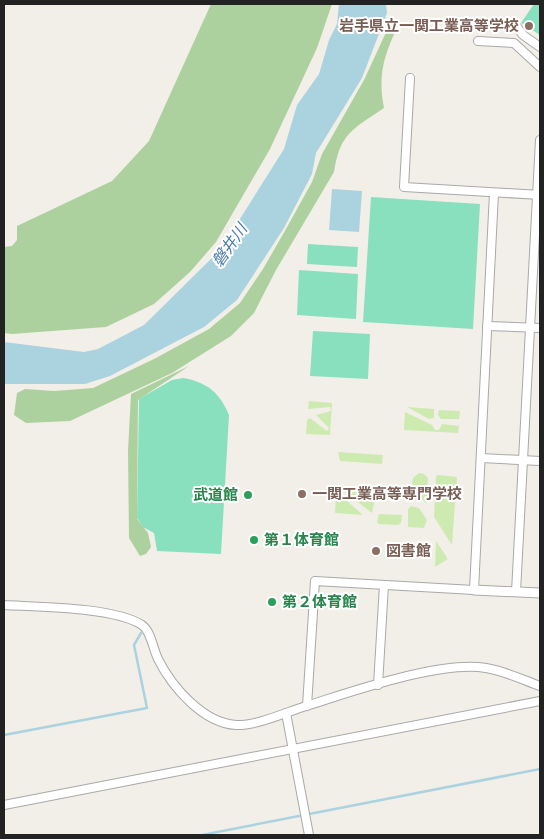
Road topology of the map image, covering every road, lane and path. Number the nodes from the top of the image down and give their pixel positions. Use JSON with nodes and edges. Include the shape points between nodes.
{"nodes":[{"id":1,"x":517,"y":26,"type":"dead end"},
{"id":2,"x":478,"y":41,"type":"dead end"},
{"id":3,"x":540,"y":47,"type":"edge"},
{"id":4,"x":540,"y":67,"type":"edge"},
{"id":5,"x":410,"y":78,"type":"dead end"},
{"id":6,"x":540,"y":140,"type":"edge"},
{"id":7,"x":494,"y":193,"type":"junction"},
{"id":8,"x":539,"y":195,"type":"edge"},
{"id":9,"x":487,"y":326,"type":"junction"},
{"id":10,"x":530,"y":328,"type":"junction"},
{"id":11,"x":540,"y":328,"type":"edge"},
{"id":12,"x":482,"y":458,"type":"junction"},
{"id":13,"x":523,"y":460,"type":"junction"},
{"id":14,"x":540,"y":461,"type":"edge"},
{"id":15,"x":384,"y":585,"type":"junction"},
{"id":16,"x":474,"y":590,"type":"junction"},
{"id":17,"x":516,"y":592,"type":"junction"},
{"id":18,"x":540,"y":593,"type":"edge"},
{"id":19,"x":4,"y":605,"type":"edge"},
{"id":20,"x":378,"y":685,"type":"junction"},
{"id":21,"x":540,"y":686,"type":"edge"},
{"id":22,"x":540,"y":701,"type":"edge"},
{"id":23,"x":307,"y":706,"type":"junction"},
{"id":24,"x":286,"y":713,"type":"junction"},
{"id":25,"x":293,"y":749,"type":"junction"},
{"id":26,"x":4,"y":805,"type":"edge"},
{"id":27,"x":309,"y":835,"type":"edge"}],
"edges":[{"from":1,"to":3,"type":"street","via":[[523,35]]},
{"from":2,"to":4,"type":"street","via":[[514,43]]},
{"from":5,"to":7,"type":"street","via":[[404,187]]},
{"from":6,"to":8,"type":"street"},
{"from":7,"to":8,"type":"street"},
{"from":7,"to":9,"type":"street"},
{"from":8,"to":10,"type":"street"},
{"from":9,"to":10,"type":"street"},
{"from":9,"to":12,"type":"street"},
{"from":10,"to":11,"type":"street"},
{"from":10,"to":13,"type":"street"},
{"from":12,"to":13,"type":"street"},
{"from":12,"to":16,"type":"street"},
{"from":13,"to":14,"type":"street"},
{"from":13,"to":17,"type":"street"},
{"from":15,"to":16,"type":"street"},
{"from":15,"to":20,"type":"street"},
{"from":15,"to":23,"type":"street","via":[[315,581]]},
{"from":16,"to":17,"type":"street"},
{"from":17,"to":18,"type":"street"},
{"from":19,"to":24,"type":"street","via":[[70,608],[140,624],[146,629],[157,658],[177,688],[209,715],[237,725]]},
{"from":20,"to":21,"type":"street","via":[[433,670],[467,666],[486,668]]},
{"from":20,"to":23,"type":"street"},
{"from":22,"to":25,"type":"street"},
{"from":23,"to":24,"type":"street"},
{"from":24,"to":25,"type":"street"},
{"from":25,"to":26,"type":"street"},
{"from":25,"to":27,"type":"street"}]}
